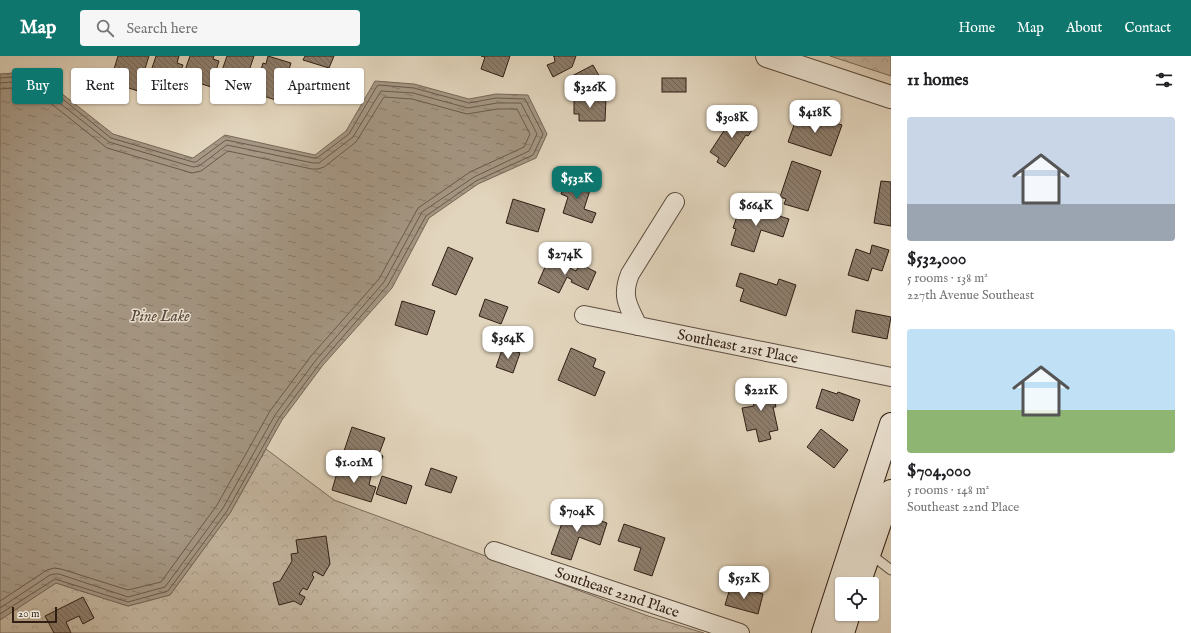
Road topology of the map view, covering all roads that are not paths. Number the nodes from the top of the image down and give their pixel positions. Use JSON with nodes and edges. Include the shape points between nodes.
{"nodes":[{"id":1,"x":767,"y":56,"type":"edge"},
{"id":2,"x":891,"y":97,"type":"edge"},
{"id":3,"x":675,"y":202,"type":"dead end"},
{"id":4,"x":584,"y":316,"type":"dead end"},
{"id":5,"x":638,"y":326,"type":"junction"},
{"id":6,"x":891,"y":377,"type":"edge"},
{"id":7,"x":891,"y":424,"type":"edge"},
{"id":8,"x":879,"y":462,"type":"junction"},
{"id":9,"x":891,"y":491,"type":"edge"},
{"id":10,"x":494,"y":551,"type":"dead end"},
{"id":11,"x":869,"y":553,"type":"junction"},
{"id":12,"x":891,"y":570,"type":"edge"},
{"id":13,"x":861,"y":577,"type":"edge"},
{"id":14,"x":847,"y":621,"type":"edge"},
{"id":15,"x":740,"y":633,"type":"edge"},
{"id":16,"x":823,"y":633,"type":"edge"},
{"id":17,"x":843,"y":633,"type":"edge"}],
"edges":[{"from":1,"to":2,"type":"main road"},
{"from":3,"to":5,"type":"street","via":[[630,274],[626,285],[625,294],[629,308]]},
{"from":4,"to":5,"type":"street","name":"Southeast 21st Place"},
{"from":5,"to":6,"type":"street","name":"Southeast 21st Place"},
{"from":7,"to":8,"type":"main road"},
{"from":8,"to":11,"type":"main road","via":[[875,504],[868,533]]},
{"from":8,"to":16,"type":"main road"},
{"from":9,"to":11,"type":"main road"},
{"from":10,"to":15,"type":"street","name":"Southeast 22nd Place"},
{"from":11,"to":12,"type":"lane"},
{"from":11,"to":13,"type":"main road"},
{"from":14,"to":17,"type":"main road"}]}
